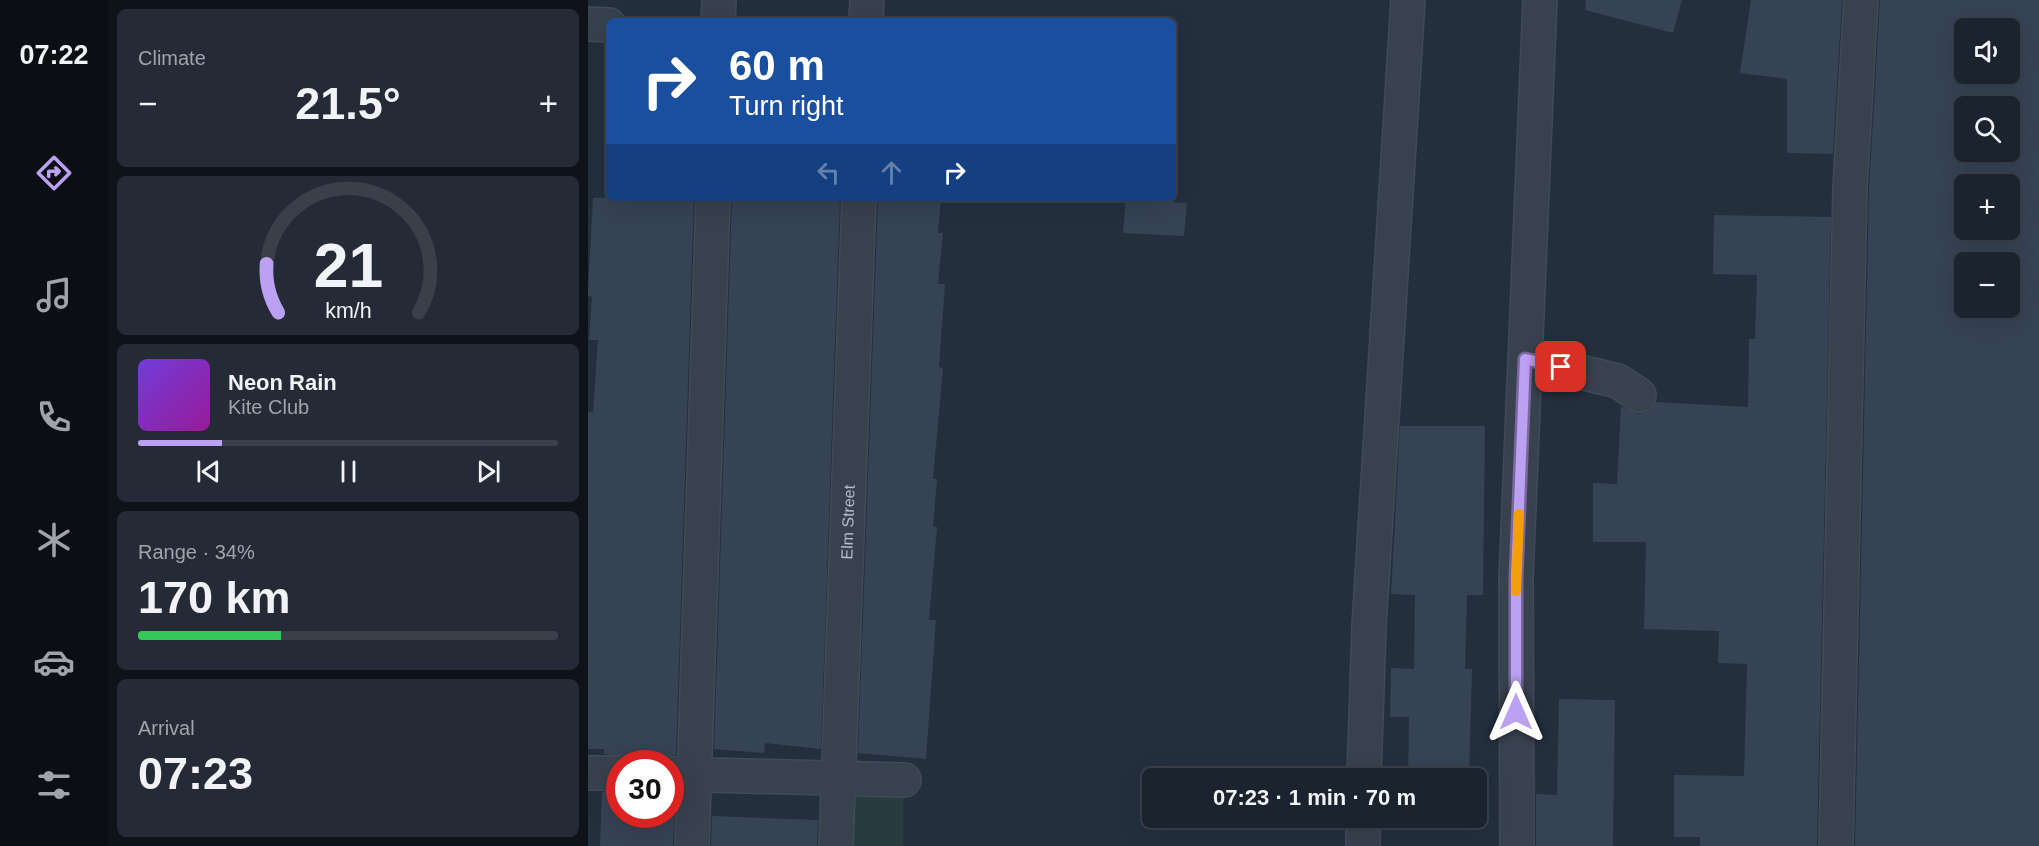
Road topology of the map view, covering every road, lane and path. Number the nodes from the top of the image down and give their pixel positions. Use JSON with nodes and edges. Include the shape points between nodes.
{"nodes":[{"id":1,"x":719,"y":0,"type":"edge"},
{"id":2,"x":867,"y":0,"type":"edge"},
{"id":3,"x":1408,"y":0,"type":"edge"},
{"id":4,"x":1540,"y":0,"type":"edge"},
{"id":5,"x":1861,"y":0,"type":"edge"},
{"id":6,"x":718,"y":18,"type":"edge"},
{"id":7,"x":866,"y":18,"type":"edge"},
{"id":8,"x":588,"y":24,"type":"edge"},
{"id":9,"x":606,"y":25,"type":"edge"},
{"id":10,"x":712,"y":201,"type":"edge"},
{"id":11,"x":859,"y":201,"type":"edge"},
{"id":12,"x":1525,"y":359,"type":"junction"},
{"id":13,"x":1639,"y":395,"type":"dead end"},
{"id":14,"x":683,"y":750,"type":"edge"},
{"id":15,"x":1364,"y":768,"type":"edge"},
{"id":16,"x":588,"y":773,"type":"edge"},
{"id":17,"x":606,"y":773,"type":"edge"},
{"id":18,"x":684,"y":774,"type":"edge"},
{"id":19,"x":838,"y":777,"type":"junction"},
{"id":20,"x":904,"y":780,"type":"dead end"},
{"id":21,"x":684,"y":788,"type":"edge"},
{"id":22,"x":1363,"y":828,"type":"edge"},
{"id":23,"x":692,"y":846,"type":"edge"},
{"id":24,"x":836,"y":846,"type":"edge"},
{"id":25,"x":1363,"y":846,"type":"edge"},
{"id":26,"x":1517,"y":846,"type":"edge"},
{"id":27,"x":1836,"y":846,"type":"edge"}],
"edges":[{"from":1,"to":6,"type":"street"},
{"from":2,"to":7,"type":"street"},
{"from":3,"to":15,"type":"street","via":[[1368,626]]},
{"from":4,"to":12,"type":"street"},
{"from":5,"to":27,"type":"street","via":[[1850,188]]},
{"from":8,"to":9,"type":"street"},
{"from":10,"to":14,"type":"street"},
{"from":11,"to":19,"type":"street","name":"Elm Street"},
{"from":12,"to":13,"type":"street","via":[[1618,381]]},
{"from":12,"to":26,"type":"street","via":[[1516,578]]},
{"from":16,"to":17,"type":"street"},
{"from":18,"to":19,"type":"street"},
{"from":19,"to":20,"type":"street"},
{"from":19,"to":24,"type":"street","name":"Elm Street"},
{"from":21,"to":23,"type":"street"},
{"from":22,"to":25,"type":"street"}]}
